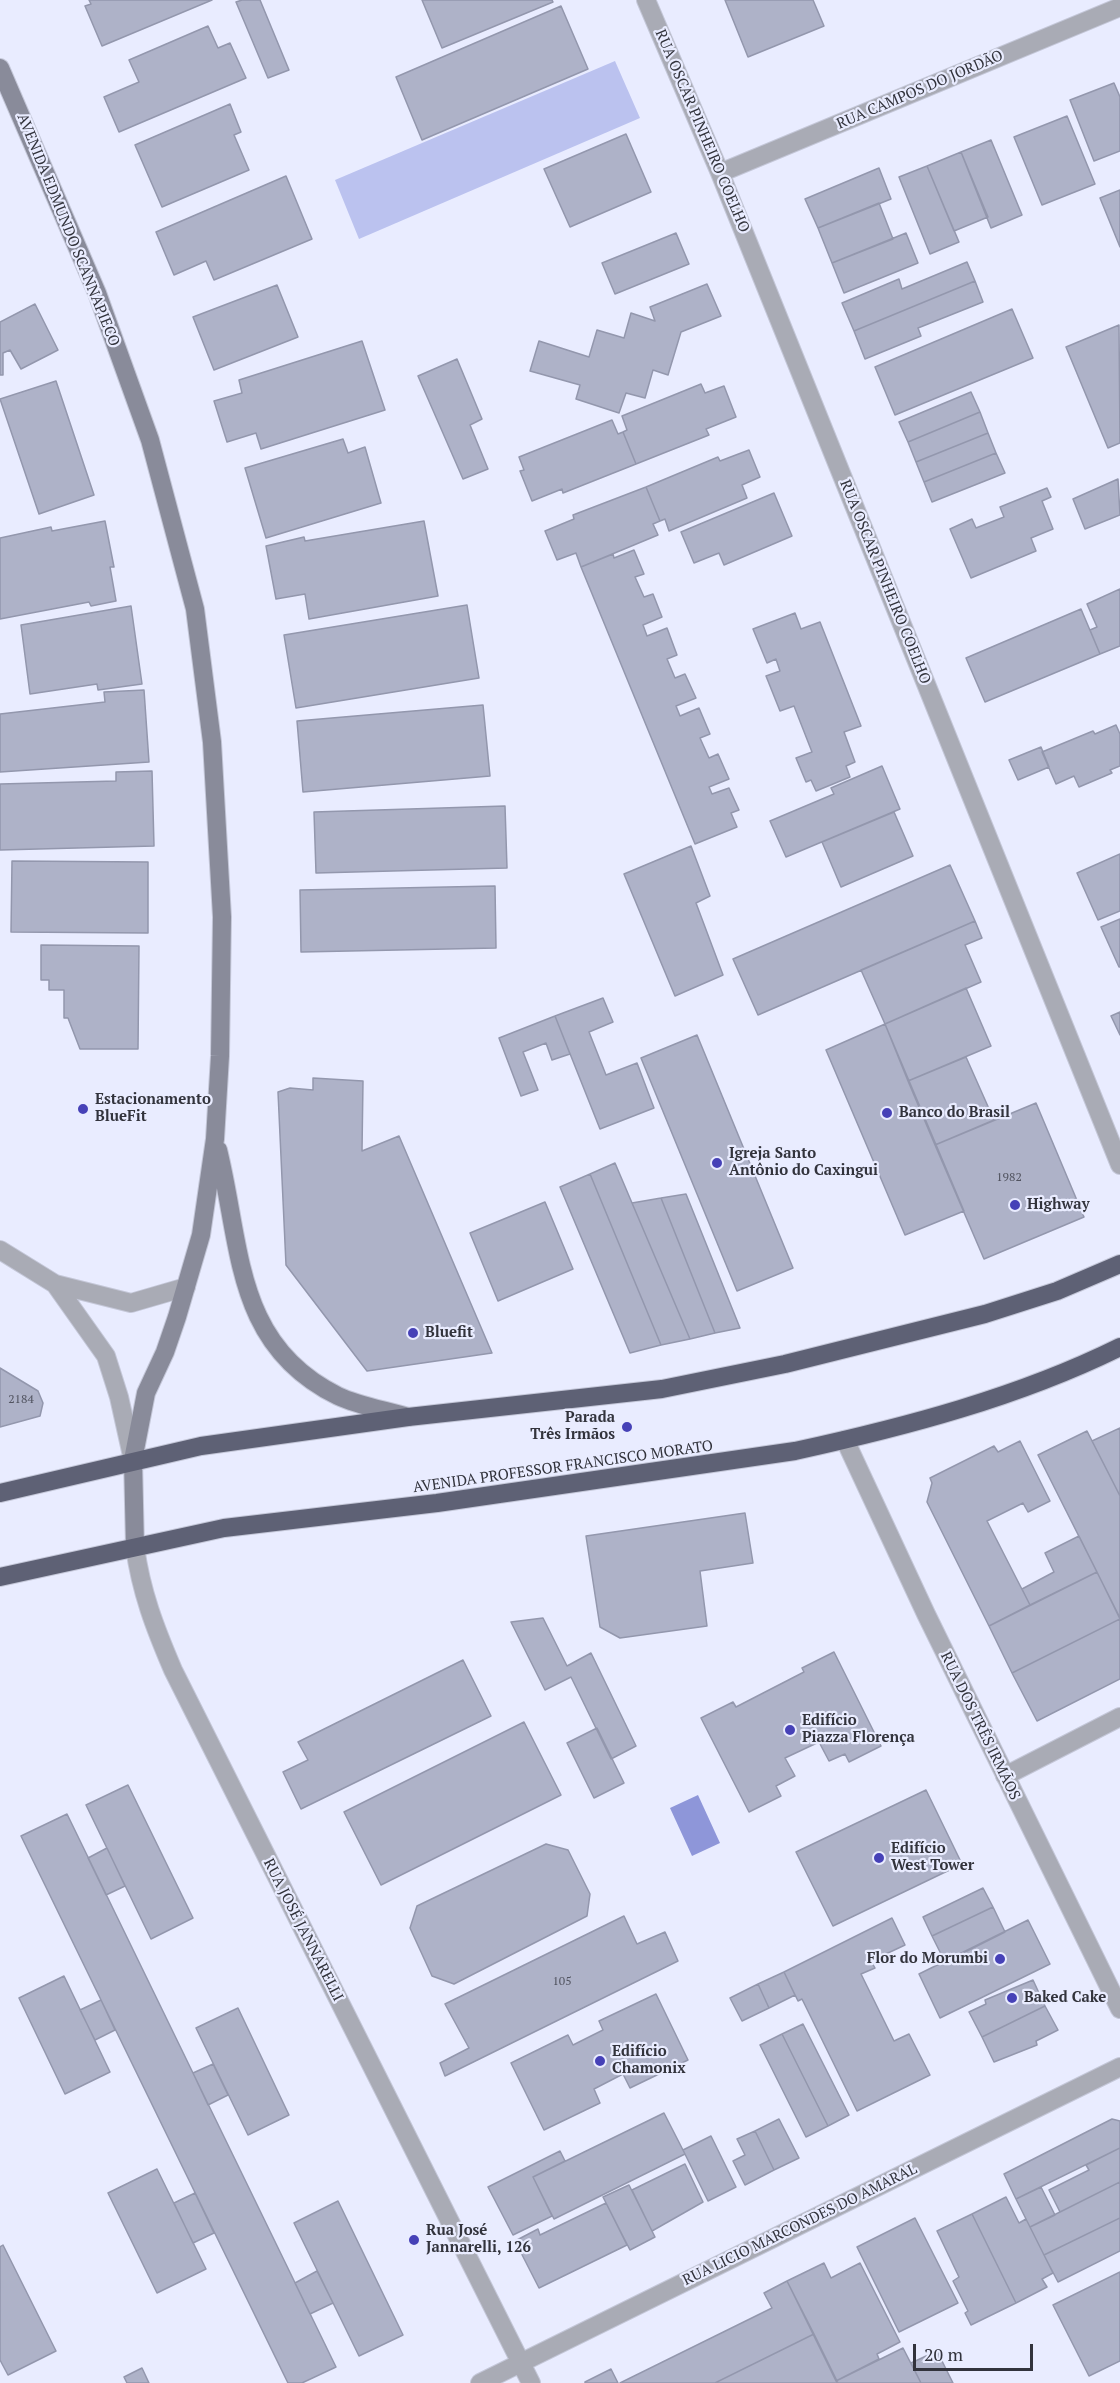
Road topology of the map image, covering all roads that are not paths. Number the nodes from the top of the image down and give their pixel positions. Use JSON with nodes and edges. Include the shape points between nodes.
{"nodes":[{"id":1,"x":646,"y":0,"type":"edge"},
{"id":2,"x":1120,"y":7,"type":"edge"},
{"id":3,"x":0,"y":68,"type":"edge"},
{"id":4,"x":720,"y":173,"type":"junction"},
{"id":5,"x":215,"y":1139,"type":"junction"},
{"id":6,"x":1120,"y":1165,"type":"edge"},
{"id":7,"x":0,"y":1250,"type":"edge"},
{"id":8,"x":1120,"y":1264,"type":"edge"},
{"id":9,"x":55,"y":1284,"type":"junction"},
{"id":10,"x":186,"y":1287,"type":"junction"},
{"id":11,"x":1120,"y":1347,"type":"edge"},
{"id":12,"x":408,"y":1417,"type":"junction"},
{"id":13,"x":845,"y":1440,"type":"junction"},
{"id":14,"x":133,"y":1460,"type":"junction"},
{"id":15,"x":0,"y":1493,"type":"edge"},
{"id":16,"x":135,"y":1547,"type":"junction"},
{"id":17,"x":0,"y":1577,"type":"edge"},
{"id":18,"x":1120,"y":1717,"type":"edge"},
{"id":19,"x":1005,"y":1776,"type":"junction"},
{"id":20,"x":1120,"y":2009,"type":"edge"},
{"id":21,"x":1120,"y":2067,"type":"edge"},
{"id":22,"x":520,"y":2363,"type":"junction"},
{"id":23,"x":480,"y":2383,"type":"edge"},
{"id":24,"x":531,"y":2383,"type":"edge"}],
"edges":[{"from":1,"to":4,"type":"street","name":"RUA OSCAR PINHEIRO COELHO"},
{"from":2,"to":4,"type":"street","name":"RUA CAMPOS DO JORDÃO"},
{"from":3,"to":5,"type":"main road","name":"AVENIDA EDMUNDO SCANNAPIECO","via":[[108,324],[150,440],[195,609],[212,742],[222,917]]},
{"from":4,"to":6,"type":"street","name":"RUA OSCAR PINHEIRO COELHO"},
{"from":5,"to":10,"type":"main road","name":"AVENIDA EDMUNDO SCANNAPIECO","via":[[201,1234]]},
{"from":5,"to":12,"type":"main road","name":"AVENIDA EDMUNDO SCANNAPIECO","via":[[252,1304],[273,1345],[300,1372],[339,1396]]},
{"from":7,"to":9,"type":"street"},
{"from":8,"to":12,"type":"highway","via":[[1057,1291],[985,1314],[785,1364],[662,1389]]},
{"from":9,"to":10,"type":"street","via":[[131,1303]]},
{"from":9,"to":14,"type":"street","via":[[106,1356],[120,1397]]},
{"from":10,"to":14,"type":"main road","name":"AVENIDA EDMUNDO SCANNAPIECO","via":[[165,1352],[146,1393]]},
{"from":11,"to":13,"type":"highway","name":"AVENIDA PROFESSOR FRANCISCO MORATO","via":[[996,1397]]},
{"from":12,"to":14,"type":"highway","via":[[201,1446]]},
{"from":13,"to":16,"type":"highway","name":"AVENIDA PROFESSOR FRANCISCO MORATO","via":[[620,1478],[224,1528]]},
{"from":13,"to":19,"type":"street","name":"RUA DOS TRÊS IRMÃOS"},
{"from":14,"to":15,"type":"highway"},
{"from":14,"to":16,"type":"main road","name":"RUA JOSÉ JANNARELLI"},
{"from":16,"to":17,"type":"highway","name":"AVENIDA PROFESSOR FRANCISCO MORATO"},
{"from":16,"to":22,"type":"street","name":"RUA JOSÉ JANNARELLI","via":[[150,1619],[173,1670]]},
{"from":18,"to":19,"type":"street"},
{"from":19,"to":20,"type":"street","name":"RUA DOS TRÊS IRMÃOS"},
{"from":21,"to":22,"type":"street","name":"RUA LICIO MARCONDES DO AMARAL"},
{"from":22,"to":23,"type":"street","name":"RUA LICIO MARCONDES DO AMARAL"},
{"from":22,"to":24,"type":"street","name":"RUA JOSÉ JANNARELLI"}]}
